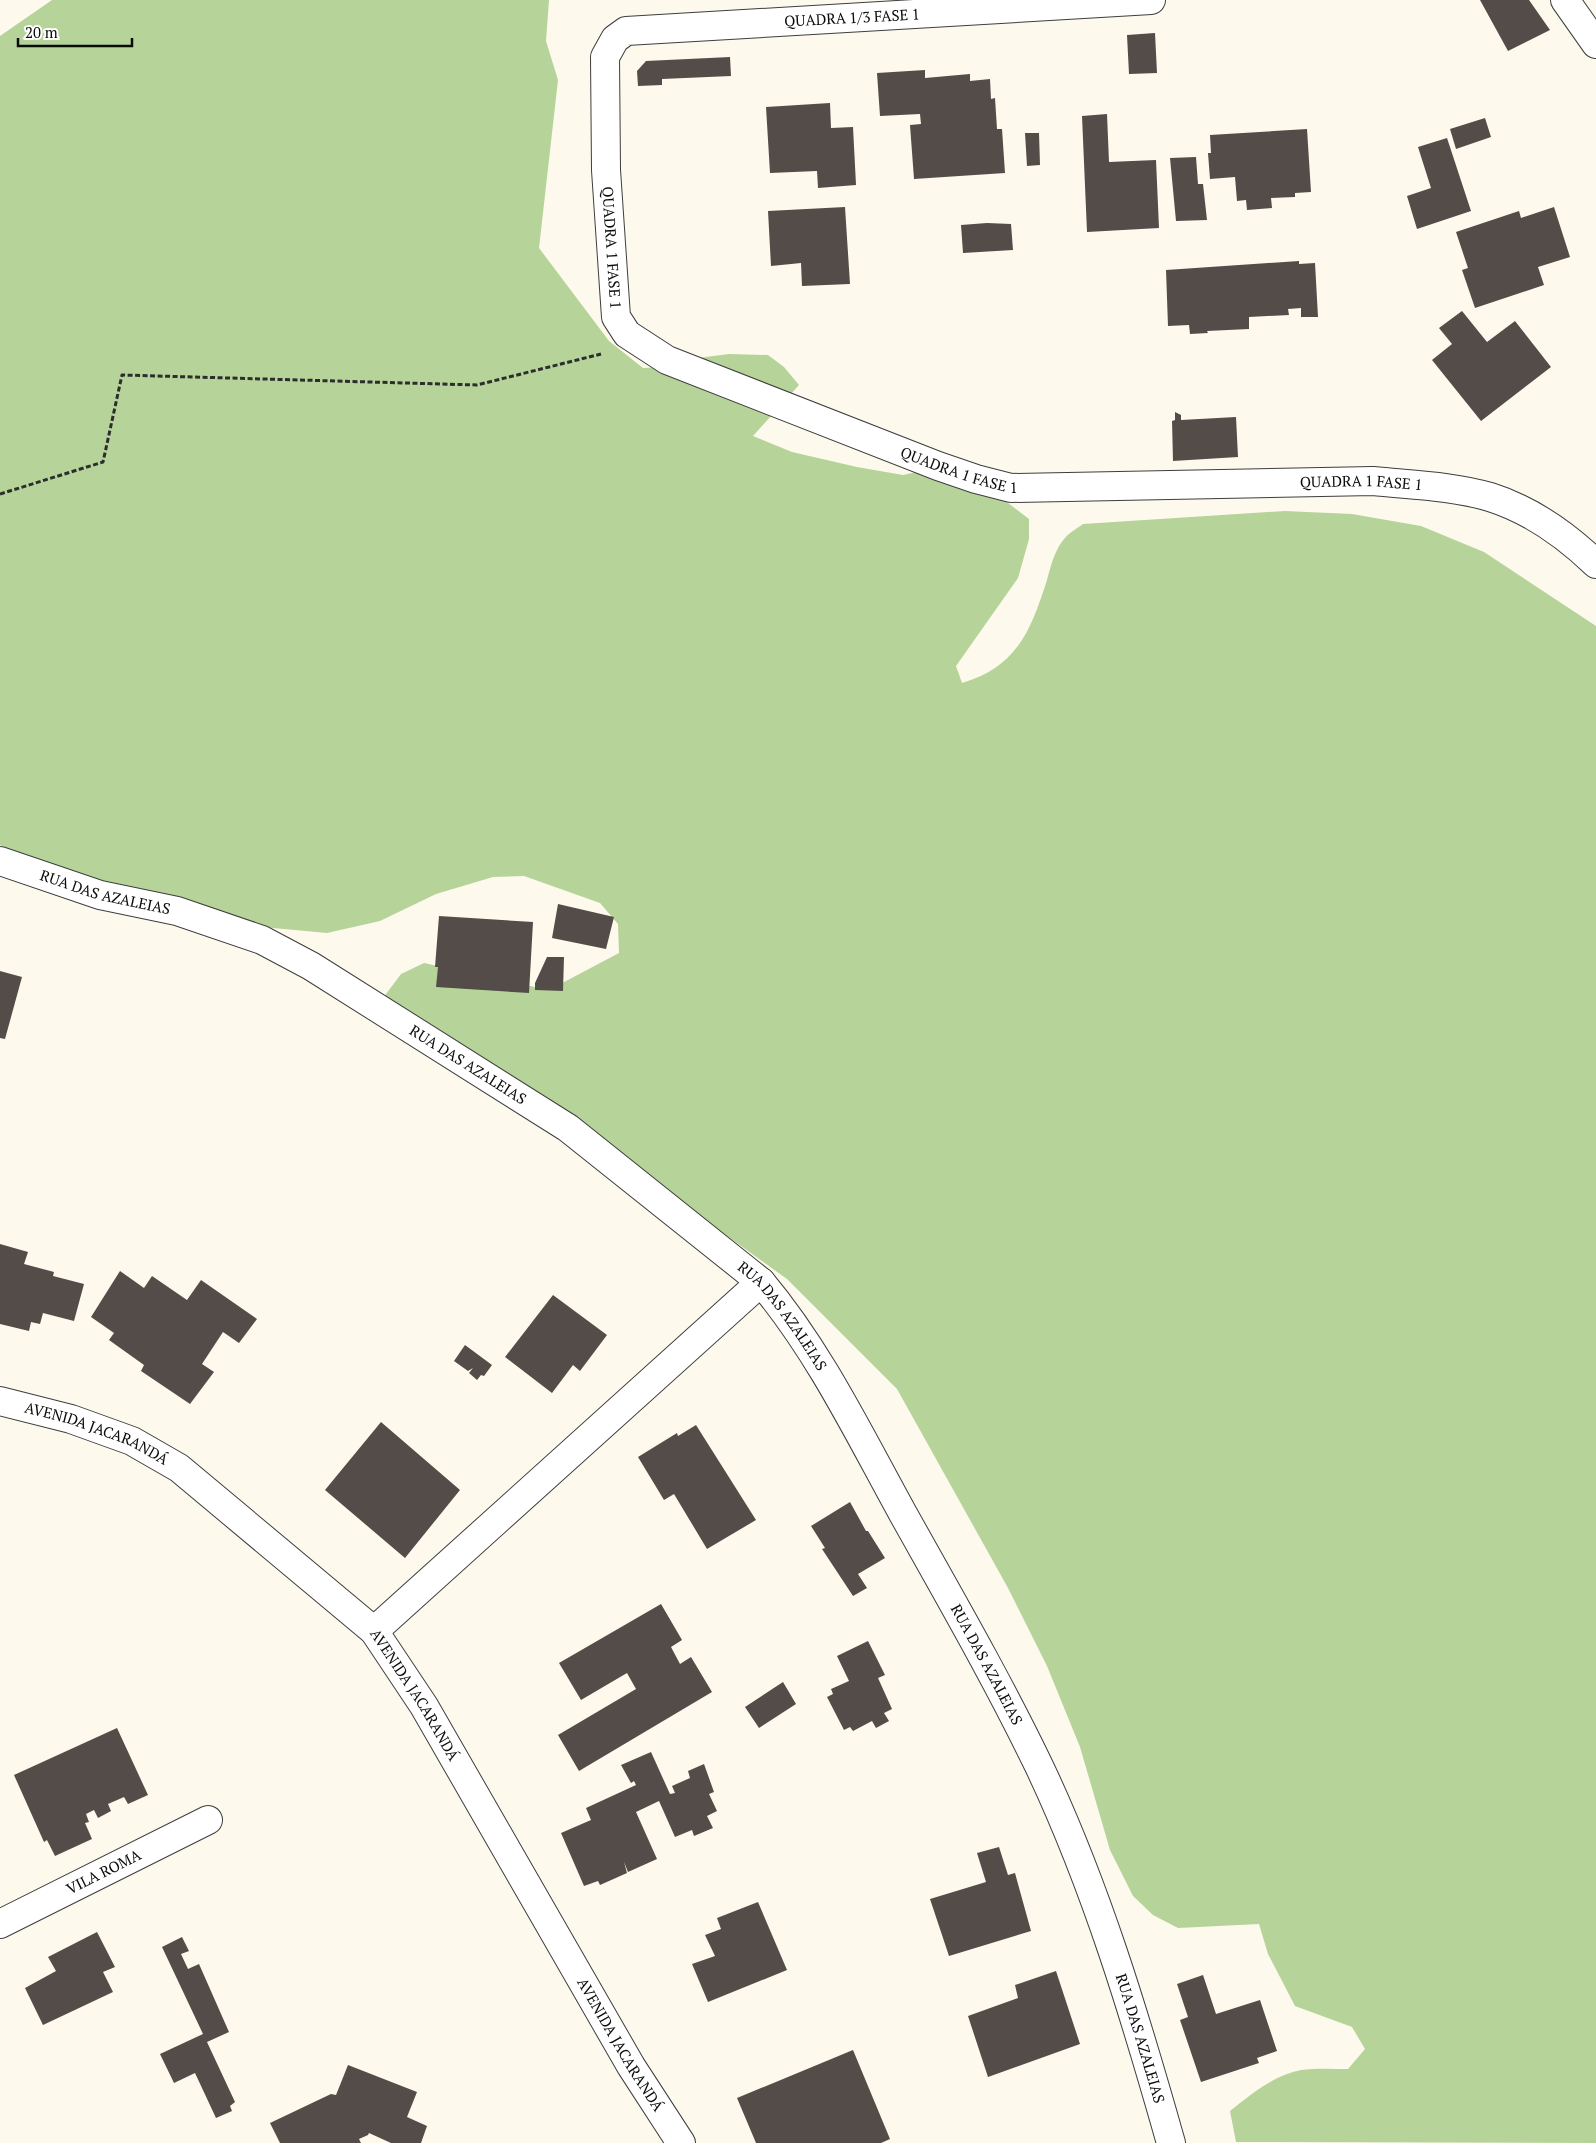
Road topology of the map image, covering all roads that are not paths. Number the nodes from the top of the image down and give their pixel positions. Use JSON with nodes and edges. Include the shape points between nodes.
{"nodes":[{"id":1,"x":1152,"y":0,"type":"edge"},
{"id":2,"x":1565,"y":0,"type":"edge"},
{"id":3,"x":615,"y":39,"type":"joint"},
{"id":4,"x":1596,"y":44,"type":"edge"},
{"id":5,"x":1596,"y":564,"type":"edge"},
{"id":6,"x":0,"y":862,"type":"edge"},
{"id":7,"x":761,"y":1282,"type":"junction"},
{"id":8,"x":0,"y":1401,"type":"edge"},
{"id":9,"x":374,"y":1631,"type":"junction"},
{"id":10,"x":208,"y":1820,"type":"dead end"},
{"id":11,"x":0,"y":1924,"type":"edge"},
{"id":12,"x":681,"y":2143,"type":"edge"},
{"id":13,"x":1171,"y":2143,"type":"edge"}],
"edges":[{"from":1,"to":3,"type":"street","name":"QUADRA 1/3 FASE 1","via":[[626,31]]},
{"from":2,"to":4,"type":"street"},
{"from":3,"to":5,"type":"street","name":"QUADRA 1 FASE 1","via":[[605,57],[605,93],[606,170],[616,317],[627,334],[675,363],[938,466],[1011,488],[1373,482],[1433,487],[1490,497],[1531,515],[1576,545]]},
{"from":6,"to":7,"type":"street","name":"RUA DAS AZALEIAS","via":[[100,895],[177,911],[262,940],[311,966],[568,1128]]},
{"from":7,"to":9,"type":"street"},
{"from":7,"to":13,"type":"street","name":"RUA DAS AZALEIAS","via":[[782,1307],[825,1372],[994,1676],[1040,1768],[1075,1850],[1140,2030]]},
{"from":8,"to":9,"type":"street","name":"AVENIDA JACARANDÁ","via":[[71,1419],[132,1441],[179,1468]]},
{"from":9,"to":12,"type":"street","name":"AVENIDA JACARANDÁ","via":[[424,1706],[631,2066]]},
{"from":10,"to":11,"type":"street","name":"VILA ROMA"}]}
